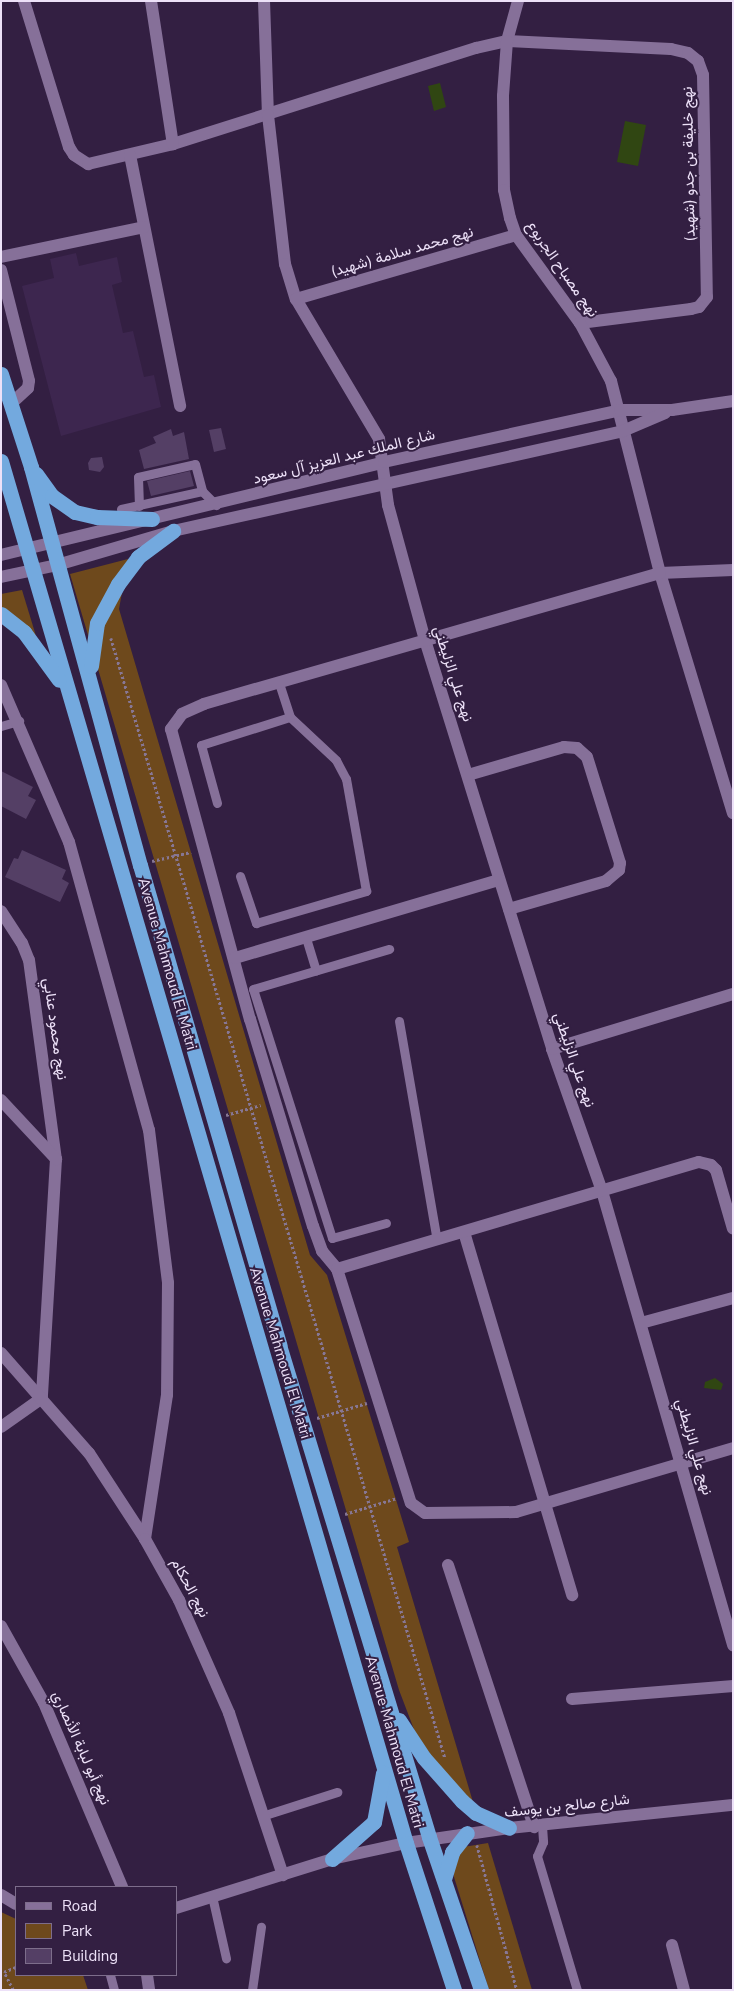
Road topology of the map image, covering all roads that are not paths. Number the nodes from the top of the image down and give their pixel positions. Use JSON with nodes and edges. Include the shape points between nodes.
{"nodes":[{"id":1,"x":24,"y":1,"type":"edge"},
{"id":2,"x":151,"y":1,"type":"edge"},
{"id":3,"x":264,"y":1,"type":"edge"},
{"id":4,"x":518,"y":1,"type":"edge"},
{"id":5,"x":507,"y":41,"type":"junction"},
{"id":6,"x":268,"y":115,"type":"junction"},
{"id":7,"x":173,"y":144,"type":"junction"},
{"id":8,"x":130,"y":155,"type":"junction"},
{"id":9,"x":144,"y":227,"type":"junction"},
{"id":10,"x":516,"y":235,"type":"junction"},
{"id":11,"x":1,"y":257,"type":"edge"},
{"id":12,"x":1,"y":270,"type":"edge"},
{"id":13,"x":296,"y":299,"type":"junction"},
{"id":14,"x":580,"y":322,"type":"junction"},
{"id":15,"x":1,"y":374,"type":"edge"},
{"id":16,"x":733,"y":401,"type":"edge"},
{"id":17,"x":11,"y":404,"type":"junction"},
{"id":18,"x":180,"y":406,"type":"dead end"},
{"id":19,"x":620,"y":410,"type":"junction"},
{"id":20,"x":672,"y":410,"type":"junction"},
{"id":21,"x":623,"y":431,"type":"junction"},
{"id":22,"x":1,"y":461,"type":"edge"},
{"id":23,"x":384,"y":462,"type":"junction"},
{"id":24,"x":31,"y":467,"type":"junction"},
{"id":25,"x":384,"y":484,"type":"junction"},
{"id":26,"x":202,"y":491,"type":"junction"},
{"id":27,"x":216,"y":505,"type":"junction"},
{"id":28,"x":139,"y":506,"type":"junction"},
{"id":29,"x":121,"y":509,"type":"dead end"},
{"id":30,"x":152,"y":520,"type":"junction"},
{"id":31,"x":173,"y":531,"type":"junction"},
{"id":32,"x":51,"y":544,"type":"junction"},
{"id":33,"x":27,"y":550,"type":"junction"},
{"id":34,"x":1,"y":555,"type":"edge"},
{"id":35,"x":57,"y":565,"type":"junction"},
{"id":36,"x":33,"y":570,"type":"junction"},
{"id":37,"x":733,"y":570,"type":"edge"},
{"id":38,"x":660,"y":572,"type":"junction"},
{"id":39,"x":1,"y":577,"type":"edge"},
{"id":40,"x":1,"y":614,"type":"edge"},
{"id":41,"x":425,"y":640,"type":"junction"},
{"id":42,"x":91,"y":677,"type":"junction"},
{"id":43,"x":279,"y":684,"type":"junction"},
{"id":44,"x":1,"y":685,"type":"edge"},
{"id":45,"x":68,"y":694,"type":"junction"},
{"id":46,"x":290,"y":717,"type":"junction"},
{"id":47,"x":19,"y":720,"type":"junction"},
{"id":48,"x":1,"y":726,"type":"edge"},
{"id":49,"x":468,"y":775,"type":"junction"},
{"id":50,"x":218,"y":803,"type":"dead end"},
{"id":51,"x":733,"y":813,"type":"edge"},
{"id":52,"x":240,"y":876,"type":"dead end"},
{"id":53,"x":499,"y":880,"type":"junction"},
{"id":54,"x":509,"y":909,"type":"junction"},
{"id":55,"x":1,"y":912,"type":"edge"},
{"id":56,"x":306,"y":938,"type":"junction"},
{"id":57,"x":389,"y":949,"type":"dead end"},
{"id":58,"x":235,"y":958,"type":"junction"},
{"id":59,"x":316,"y":970,"type":"junction"},
{"id":60,"x":733,"y":994,"type":"edge"},
{"id":61,"x":398,"y":1020,"type":"dead end"},
{"id":62,"x":552,"y":1050,"type":"junction"},
{"id":63,"x":1,"y":1100,"type":"edge"},
{"id":64,"x":56,"y":1159,"type":"junction"},
{"id":65,"x":602,"y":1192,"type":"junction"},
{"id":66,"x":386,"y":1223,"type":"dead end"},
{"id":67,"x":733,"y":1229,"type":"edge"},
{"id":68,"x":464,"y":1232,"type":"junction"},
{"id":69,"x":437,"y":1240,"type":"junction"},
{"id":70,"x":338,"y":1269,"type":"junction"},
{"id":71,"x":733,"y":1298,"type":"edge"},
{"id":72,"x":642,"y":1322,"type":"junction"},
{"id":73,"x":1,"y":1353,"type":"edge"},
{"id":74,"x":42,"y":1398,"type":"junction"},
{"id":75,"x":1,"y":1427,"type":"edge"},
{"id":76,"x":733,"y":1448,"type":"edge"},
{"id":77,"x":682,"y":1462,"type":"junction"},
{"id":78,"x":544,"y":1505,"type":"junction"},
{"id":79,"x":145,"y":1539,"type":"junction"},
{"id":80,"x":448,"y":1565,"type":"dead end"},
{"id":81,"x":572,"y":1595,"type":"dead end"},
{"id":82,"x":1,"y":1626,"type":"edge"},
{"id":83,"x":733,"y":1646,"type":"edge"},
{"id":84,"x":733,"y":1686,"type":"edge"},
{"id":85,"x":572,"y":1699,"type":"dead end"},
{"id":86,"x":389,"y":1705,"type":"junction"},
{"id":87,"x":384,"y":1764,"type":"junction"},
{"id":88,"x":337,"y":1792,"type":"dead end"},
{"id":89,"x":733,"y":1805,"type":"edge"},
{"id":90,"x":265,"y":1815,"type":"junction"},
{"id":91,"x":538,"y":1827,"type":"junction"},
{"id":92,"x":509,"y":1828,"type":"junction"},
{"id":93,"x":470,"y":1833,"type":"junction"},
{"id":94,"x":429,"y":1837,"type":"junction"},
{"id":95,"x":406,"y":1843,"type":"junction"},
{"id":96,"x":332,"y":1859,"type":"junction"},
{"id":97,"x":283,"y":1875,"type":"junction"},
{"id":98,"x":444,"y":1879,"type":"junction"},
{"id":99,"x":122,"y":1886,"type":"edge"},
{"id":100,"x":1,"y":1895,"type":"edge"},
{"id":101,"x":212,"y":1896,"type":"junction"},
{"id":102,"x":15,"y":1903,"type":"edge"},
{"id":103,"x":178,"y":1907,"type":"edge"},
{"id":104,"x":261,"y":1927,"type":"dead end"},
{"id":105,"x":672,"y":1945,"type":"dead end"},
{"id":106,"x":226,"y":1958,"type":"dead end"},
{"id":107,"x":110,"y":1976,"type":"edge"},
{"id":108,"x":147,"y":1976,"type":"edge"},
{"id":109,"x":114,"y":1990,"type":"edge"},
{"id":110,"x":149,"y":1990,"type":"edge"},
{"id":111,"x":252,"y":1990,"type":"edge"},
{"id":112,"x":454,"y":1990,"type":"edge"},
{"id":113,"x":481,"y":1990,"type":"edge"},
{"id":114,"x":577,"y":1990,"type":"edge"},
{"id":115,"x":684,"y":1990,"type":"edge"}],
"edges":[{"from":1,"to":8,"type":"street","name":"نهج خليفة بن جدو (شهيد)","via":[[74,155],[88,164]]},
{"from":2,"to":7,"type":"street"},
{"from":3,"to":6,"type":"street","name":"نهج علي الزليطني"},
{"from":4,"to":5,"type":"street","name":"نهج مصباح الجربوع"},
{"from":5,"to":6,"type":"street","name":"نهج خليفة بن جدو (شهيد)"},
{"from":5,"to":10,"type":"street","name":"نهج مصباح الجربوع","via":[[503,96],[504,190]]},
{"from":5,"to":14,"type":"street","name":"نهج خليفة بن جدو (شهيد)","via":[[671,49],[688,53],[698,61],[703,75],[708,291],[704,303],[691,309]]},
{"from":6,"to":7,"type":"street","name":"نهج خليفة بن جدو (شهيد)"},
{"from":6,"to":13,"type":"street","name":"نهج علي الزليطني","via":[[279,228],[285,264]]},
{"from":7,"to":8,"type":"street","name":"نهج خليفة بن جدو (شهيد)"},
{"from":8,"to":9,"type":"street"},
{"from":9,"to":11,"type":"street"},
{"from":9,"to":18,"type":"street"},
{"from":10,"to":13,"type":"street","name":"نهج محمد سلامة (شهيد)"},
{"from":10,"to":14,"type":"street","name":"نهج مصباح الجربوع"},
{"from":12,"to":17,"type":"street","via":[[29,381],[25,392]]},
{"from":13,"to":23,"type":"street","name":"نهج علي الزليطني","via":[[365,413],[379,439]]},
{"from":14,"to":19,"type":"street","name":"نهج مصباح الجربوع","via":[[611,381]]},
{"from":15,"to":17,"type":"highway","name":"Avenue Mahmoud El Matri"},
{"from":16,"to":20,"type":"street"},
{"from":17,"to":24,"type":"highway","name":"Avenue Mahmoud El Matri"},
{"from":19,"to":20,"type":"street","name":"شارع الملك عبد العزيز آل سعود"},
{"from":19,"to":21,"type":"street","name":"نهج مصباح الجربوع"},
{"from":19,"to":23,"type":"street","name":"شارع الملك عبد العزيز آل سعود"},
{"from":20,"to":21,"type":"street"},
{"from":21,"to":25,"type":"street"},
{"from":21,"to":38,"type":"street","name":"نهج مصباح الجربوع"},
{"from":22,"to":33,"type":"highway","name":"Avenue Mahmoud El Matri"},
{"from":23,"to":25,"type":"street","name":"نهج علي الزليطني"},
{"from":23,"to":27,"type":"street","name":"شارع الملك عبد العزيز آل سعود"},
{"from":24,"to":30,"type":"highway","via":[[52,496],[67,509],[97,517]]},
{"from":24,"to":32,"type":"highway","name":"Avenue Mahmoud El Matri"},
{"from":25,"to":31,"type":"street"},
{"from":25,"to":41,"type":"street","name":"نهج علي الزليطني"},
{"from":26,"to":27,"type":"lane"},
{"from":26,"to":28,"type":"lane"},
{"from":26,"to":28,"type":"lane","via":[[195,464],[138,477]]},
{"from":27,"to":30,"type":"street","name":"شارع الملك عبد العزيز آل سعود"},
{"from":28,"to":29,"type":"lane"},
{"from":30,"to":32,"type":"street","name":"شارع الملك عبد العزيز آل سعود"},
{"from":31,"to":35,"type":"street"},
{"from":31,"to":42,"type":"highway","via":[[138,557],[103,610],[94,632]]},
{"from":32,"to":33,"type":"street","name":"شارع الملك عبد العزيز آل سعود"},
{"from":32,"to":35,"type":"highway","name":"Avenue Mahmoud El Matri"},
{"from":33,"to":34,"type":"street","name":"شارع الملك عبد العزيز آل سعود"},
{"from":33,"to":36,"type":"highway","name":"Avenue Mahmoud El Matri"},
{"from":35,"to":36,"type":"street"},
{"from":35,"to":42,"type":"highway","name":"Avenue Mahmoud El Matri"},
{"from":36,"to":39,"type":"street"},
{"from":36,"to":45,"type":"highway","name":"Avenue Mahmoud El Matri"},
{"from":37,"to":38,"type":"street"},
{"from":38,"to":41,"type":"street"},
{"from":38,"to":51,"type":"street","name":"نهج مصباح الجربوع"},
{"from":40,"to":45,"type":"highway","via":[[35,645]]},
{"from":41,"to":43,"type":"street"},
{"from":41,"to":49,"type":"street","name":"نهج علي الزليطني"},
{"from":42,"to":86,"type":"highway","name":"Avenue Mahmoud El Matri","via":[[140,865],[213,1119]]},
{"from":43,"to":46,"type":"lane"},
{"from":43,"to":58,"type":"street","via":[[191,709],[174,722],[172,741]]},
{"from":44,"to":47,"type":"street"},
{"from":45,"to":87,"type":"highway","name":"Avenue Mahmoud El Matri"},
{"from":46,"to":50,"type":"lane","via":[[201,745]]},
{"from":46,"to":52,"type":"lane","via":[[336,760],[346,780],[366,891],[256,922]]},
{"from":47,"to":48,"type":"lane"},
{"from":47,"to":79,"type":"street","via":[[69,842],[149,1130],[168,1283],[167,1395]]},
{"from":49,"to":53,"type":"street","name":"نهج علي الزليطني"},
{"from":49,"to":54,"type":"street","via":[[564,747],[577,748],[587,757],[620,862],[619,870],[606,881]]},
{"from":53,"to":54,"type":"street","name":"نهج علي الزليطني"},
{"from":53,"to":56,"type":"street"},
{"from":54,"to":62,"type":"street","name":"نهج علي الزليطني"},
{"from":55,"to":64,"type":"street","name":"نهج محمود عنابي","via":[[22,943],[29,960]]},
{"from":56,"to":58,"type":"street"},
{"from":56,"to":59,"type":"lane"},
{"from":57,"to":59,"type":"lane"},
{"from":58,"to":70,"type":"street","via":[[313,1226],[322,1251]]},
{"from":59,"to":66,"type":"lane","via":[[253,989],[332,1238]]},
{"from":60,"to":62,"type":"street"},
{"from":61,"to":69,"type":"lane"},
{"from":62,"to":65,"type":"street","name":"نهج علي الزليطني"},
{"from":63,"to":64,"type":"street"},
{"from":64,"to":74,"type":"street","name":"نهج محمود عنابي"},
{"from":65,"to":67,"type":"street","via":[[706,1162],[716,1170]]},
{"from":65,"to":68,"type":"street"},
{"from":65,"to":72,"type":"street","name":"نهج علي الزليطني"},
{"from":68,"to":69,"type":"street"},
{"from":68,"to":78,"type":"street"},
{"from":69,"to":70,"type":"street"},
{"from":70,"to":78,"type":"street","via":[[408,1495],[415,1507],[425,1513],[516,1512]]},
{"from":71,"to":72,"type":"street"},
{"from":72,"to":77,"type":"street","name":"نهج علي الزليطني"},
{"from":73,"to":74,"type":"street","name":"نهج الحكام"},
{"from":74,"to":75,"type":"street"},
{"from":74,"to":79,"type":"street","name":"نهج الحكام","via":[[89,1453]]},
{"from":76,"to":77,"type":"street"},
{"from":77,"to":78,"type":"street"},
{"from":77,"to":83,"type":"street","name":"نهج علي الزليطني","via":[[726,1631]]},
{"from":78,"to":81,"type":"street"},
{"from":79,"to":90,"type":"street","name":"نهج الحكام","via":[[206,1657]]},
{"from":80,"to":91,"type":"street"},
{"from":82,"to":99,"type":"street","name":"نهج أبو لبابة الأنصاري","via":[[44,1703]]},
{"from":84,"to":85,"type":"street"},
{"from":86,"to":92,"type":"highway","via":[[424,1758],[462,1801],[476,1813]]},
{"from":86,"to":94,"type":"highway","name":"Avenue Mahmoud El Matri"},
{"from":87,"to":95,"type":"highway","name":"Avenue Mahmoud El Matri"},
{"from":87,"to":96,"type":"highway","via":[[374,1822]]},
{"from":88,"to":90,"type":"lane"},
{"from":89,"to":91,"type":"street","name":"شارع صالح بن يوسف"},
{"from":90,"to":97,"type":"street","name":"نهج الحكام"},
{"from":91,"to":92,"type":"street","name":"شارع صالح بن يوسف"},
{"from":91,"to":114,"type":"lane","via":[[543,1842],[537,1856]]},
{"from":92,"to":93,"type":"street","name":"شارع صالح بن يوسف"},
{"from":93,"to":94,"type":"street","name":"شارع صالح بن يوسف"},
{"from":93,"to":98,"type":"highway","via":[[452,1852]]},
{"from":94,"to":95,"type":"street","name":"شارع صالح بن يوسف"},
{"from":94,"to":98,"type":"highway","name":"Avenue Mahmoud El Matri"},
{"from":95,"to":96,"type":"street","name":"شارع صالح بن يوسف"},
{"from":95,"to":112,"type":"highway","name":"Avenue Mahmoud El Matri"},
{"from":96,"to":97,"type":"street","name":"شارع صالح بن يوسف"},
{"from":97,"to":101,"type":"street","name":"شارع صالح بن يوسف"},
{"from":98,"to":113,"type":"highway","name":"Avenue Mahmoud El Matri"},
{"from":100,"to":102,"type":"street"},
{"from":101,"to":103,"type":"street","name":"شارع صالح بن يوسف"},
{"from":101,"to":106,"type":"lane"},
{"from":104,"to":111,"type":"lane"},
{"from":105,"to":115,"type":"street"},
{"from":107,"to":109,"type":"lane"},
{"from":108,"to":110,"type":"street"}]}
